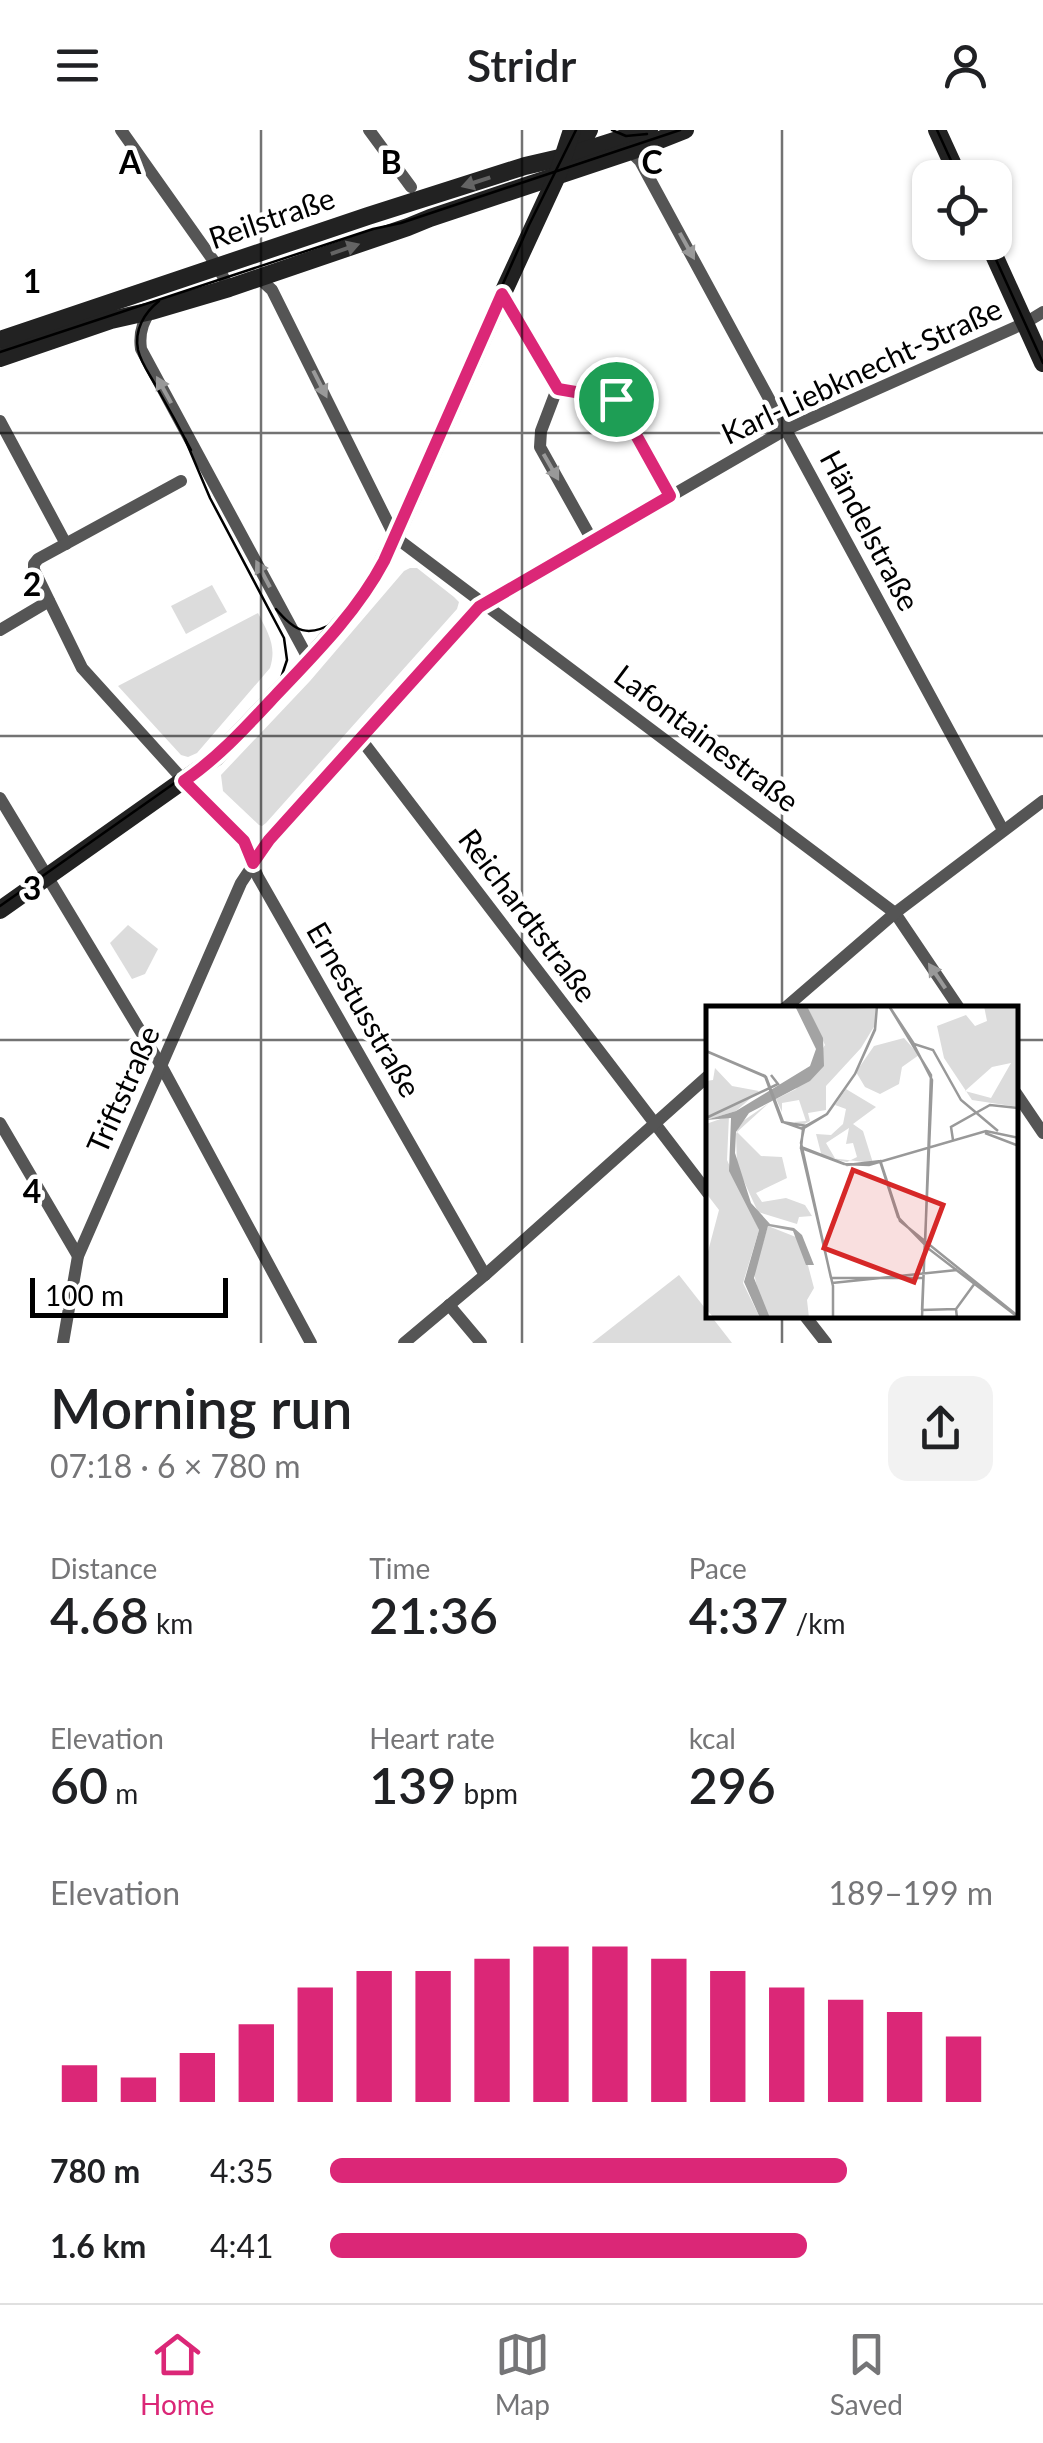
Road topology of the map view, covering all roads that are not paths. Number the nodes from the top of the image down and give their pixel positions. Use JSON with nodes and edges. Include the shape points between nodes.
{"nodes":[{"id":1,"x":121,"y":130,"type":"edge"},
{"id":2,"x":369,"y":130,"type":"edge"},
{"id":3,"x":572,"y":130,"type":"edge"},
{"id":4,"x":589,"y":130,"type":"edge"},
{"id":5,"x":612,"y":130,"type":"edge"},
{"id":6,"x":685,"y":130,"type":"edge"},
{"id":7,"x":937,"y":130,"type":"edge"},
{"id":8,"x":638,"y":139,"type":"edge"},
{"id":9,"x":570,"y":155,"type":"junction"},
{"id":10,"x":951,"y":160,"type":"edge"},
{"id":11,"x":557,"y":176,"type":"junction"},
{"id":12,"x":411,"y":186,"type":"dead end"},
{"id":13,"x":996,"y":260,"type":"edge"},
{"id":14,"x":218,"y":267,"type":"junction"},
{"id":15,"x":259,"y":278,"type":"junction"},
{"id":16,"x":228,"y":288,"type":"junction"},
{"id":17,"x":502,"y":294,"type":"junction"},
{"id":18,"x":152,"y":311,"type":"junction"},
{"id":19,"x":1043,"y":312,"type":"edge"},
{"id":20,"x":1025,"y":323,"type":"junction"},
{"id":21,"x":0,"y":340,"type":"edge"},
{"id":22,"x":0,"y":358,"type":"edge"},
{"id":23,"x":1043,"y":363,"type":"edge"},
{"id":24,"x":558,"y":389,"type":"junction"},
{"id":25,"x":0,"y":421,"type":"edge"},
{"id":26,"x":785,"y":430,"type":"junction"},
{"id":27,"x":181,"y":481,"type":"dead end"},
{"id":28,"x":670,"y":496,"type":"junction"},
{"id":29,"x":395,"y":537,"type":"junction"},
{"id":30,"x":592,"y":540,"type":"junction"},
{"id":31,"x":66,"y":544,"type":"junction"},
{"id":32,"x":48,"y":601,"type":"junction"},
{"id":33,"x":486,"y":603,"type":"junction"},
{"id":34,"x":0,"y":630,"type":"edge"},
{"id":35,"x":310,"y":660,"type":"junction"},
{"id":36,"x":360,"y":738,"type":"junction"},
{"id":37,"x":184,"y":781,"type":"junction"},
{"id":38,"x":0,"y":798,"type":"edge"},
{"id":39,"x":1043,"y":801,"type":"edge"},
{"id":40,"x":1003,"y":830,"type":"junction"},
{"id":41,"x":253,"y":863,"type":"junction"},
{"id":42,"x":47,"y":878,"type":"junction"},
{"id":43,"x":0,"y":910,"type":"edge"},
{"id":44,"x":895,"y":913,"type":"junction"},
{"id":45,"x":786,"y":1006,"type":"edge"},
{"id":46,"x":958,"y":1006,"type":"edge"},
{"id":47,"x":162,"y":1067,"type":"junction"},
{"id":48,"x":706,"y":1078,"type":"edge"},
{"id":49,"x":1018,"y":1095,"type":"edge"},
{"id":50,"x":0,"y":1123,"type":"edge"},
{"id":51,"x":654,"y":1124,"type":"junction"},
{"id":52,"x":1043,"y":1134,"type":"edge"},
{"id":53,"x":706,"y":1190,"type":"edge"},
{"id":54,"x":78,"y":1256,"type":"junction"},
{"id":55,"x":486,"y":1275,"type":"junction"},
{"id":56,"x":449,"y":1305,"type":"junction"},
{"id":57,"x":807,"y":1318,"type":"edge"},
{"id":58,"x":62,"y":1343,"type":"edge"},
{"id":59,"x":311,"y":1343,"type":"edge"},
{"id":60,"x":404,"y":1343,"type":"edge"},
{"id":61,"x":480,"y":1343,"type":"edge"},
{"id":62,"x":826,"y":1343,"type":"edge"}],
"edges":[{"from":1,"to":14,"type":"street"},
{"from":2,"to":12,"type":"street"},
{"from":3,"to":9,"type":"street"},
{"from":4,"to":9,"type":"street"},
{"from":5,"to":8,"type":"street"},
{"from":6,"to":8,"type":"street"},
{"from":7,"to":10,"type":"street"},
{"from":8,"to":9,"type":"street","name":"Reilstraße"},
{"from":8,"to":11,"type":"street","name":"Reilstraße"},
{"from":8,"to":26,"type":"street","name":"Händelstraße","one_way":true,"via":[[640,161]]},
{"from":9,"to":11,"type":"street"},
{"from":9,"to":14,"type":"street","name":"Reilstraße","one_way":true},
{"from":15,"to":11,"type":"street","name":"Reilstraße","one_way":true},
{"from":11,"to":17,"type":"street"},
{"from":13,"to":20,"type":"street"},
{"from":14,"to":16,"type":"street"},
{"from":14,"to":21,"type":"street","name":"Reilstraße"},
{"from":15,"to":16,"type":"street","name":"Reilstraße"},
{"from":15,"to":29,"type":"street","one_way":true,"via":[[272,290]]},
{"from":16,"to":18,"type":"street","name":"Reilstraße"},
{"from":17,"to":24,"type":"street"},
{"from":17,"to":29,"type":"street"},
{"from":18,"to":22,"type":"street","name":"Reilstraße"},
{"from":35,"to":18,"type":"street","one_way":true,"via":[[141,349]]},
{"from":19,"to":20,"type":"street","name":"Karl-Liebknecht-Straße"},
{"from":20,"to":23,"type":"street"},
{"from":20,"to":26,"type":"street","name":"Karl-Liebknecht-Straße"},
{"from":24,"to":28,"type":"street","via":[[616,399]]},
{"from":24,"to":30,"type":"street","one_way":true,"via":[[540,447]]},
{"from":25,"to":31,"type":"street"},
{"from":26,"to":28,"type":"street","name":"Karl-Liebknecht-Straße"},
{"from":26,"to":40,"type":"street","name":"Händelstraße"},
{"from":27,"to":31,"type":"street"},
{"from":28,"to":30,"type":"street","name":"Karl-Liebknecht-Straße"},
{"from":29,"to":33,"type":"street","name":"Lafontainestraße"},
{"from":29,"to":35,"type":"street","via":[[362,598]]},
{"from":30,"to":33,"type":"street","name":"Karl-Liebknecht-Straße"},
{"from":31,"to":32,"type":"street","name":"Ernestusstraße","via":[[34,564]]},
{"from":32,"to":34,"type":"street"},
{"from":32,"to":37,"type":"street","name":"Ernestusstraße","via":[[82,668]]},
{"from":33,"to":36,"type":"street","name":"Karl-Liebknecht-Straße"},
{"from":33,"to":44,"type":"street","name":"Lafontainestraße"},
{"from":35,"to":37,"type":"street"},
{"from":36,"to":41,"type":"street","name":"Karl-Liebknecht-Straße"},
{"from":36,"to":51,"type":"street","name":"Reichardtstraße"},
{"from":37,"to":41,"type":"street","name":"Ernestusstraße","via":[[244,841]]},
{"from":37,"to":42,"type":"street"},
{"from":38,"to":42,"type":"street"},
{"from":39,"to":40,"type":"street"},
{"from":40,"to":44,"type":"street"},
{"from":41,"to":47,"type":"street","name":"Triftstraße"},
{"from":41,"to":55,"type":"street","name":"Ernestusstraße"},
{"from":42,"to":43,"type":"street"},
{"from":42,"to":47,"type":"street"},
{"from":44,"to":45,"type":"street"},
{"from":46,"to":44,"type":"street","name":"Lafontainestraße","one_way":true},
{"from":47,"to":54,"type":"street","name":"Triftstraße"},
{"from":47,"to":59,"type":"street"},
{"from":48,"to":51,"type":"street"},
{"from":49,"to":52,"type":"street"},
{"from":50,"to":54,"type":"street"},
{"from":51,"to":53,"type":"street","name":"Reichardtstraße"},
{"from":51,"to":55,"type":"street"},
{"from":54,"to":58,"type":"street","name":"Triftstraße"},
{"from":55,"to":56,"type":"street"},
{"from":56,"to":60,"type":"street"},
{"from":56,"to":61,"type":"street"},
{"from":57,"to":62,"type":"street"}]}
